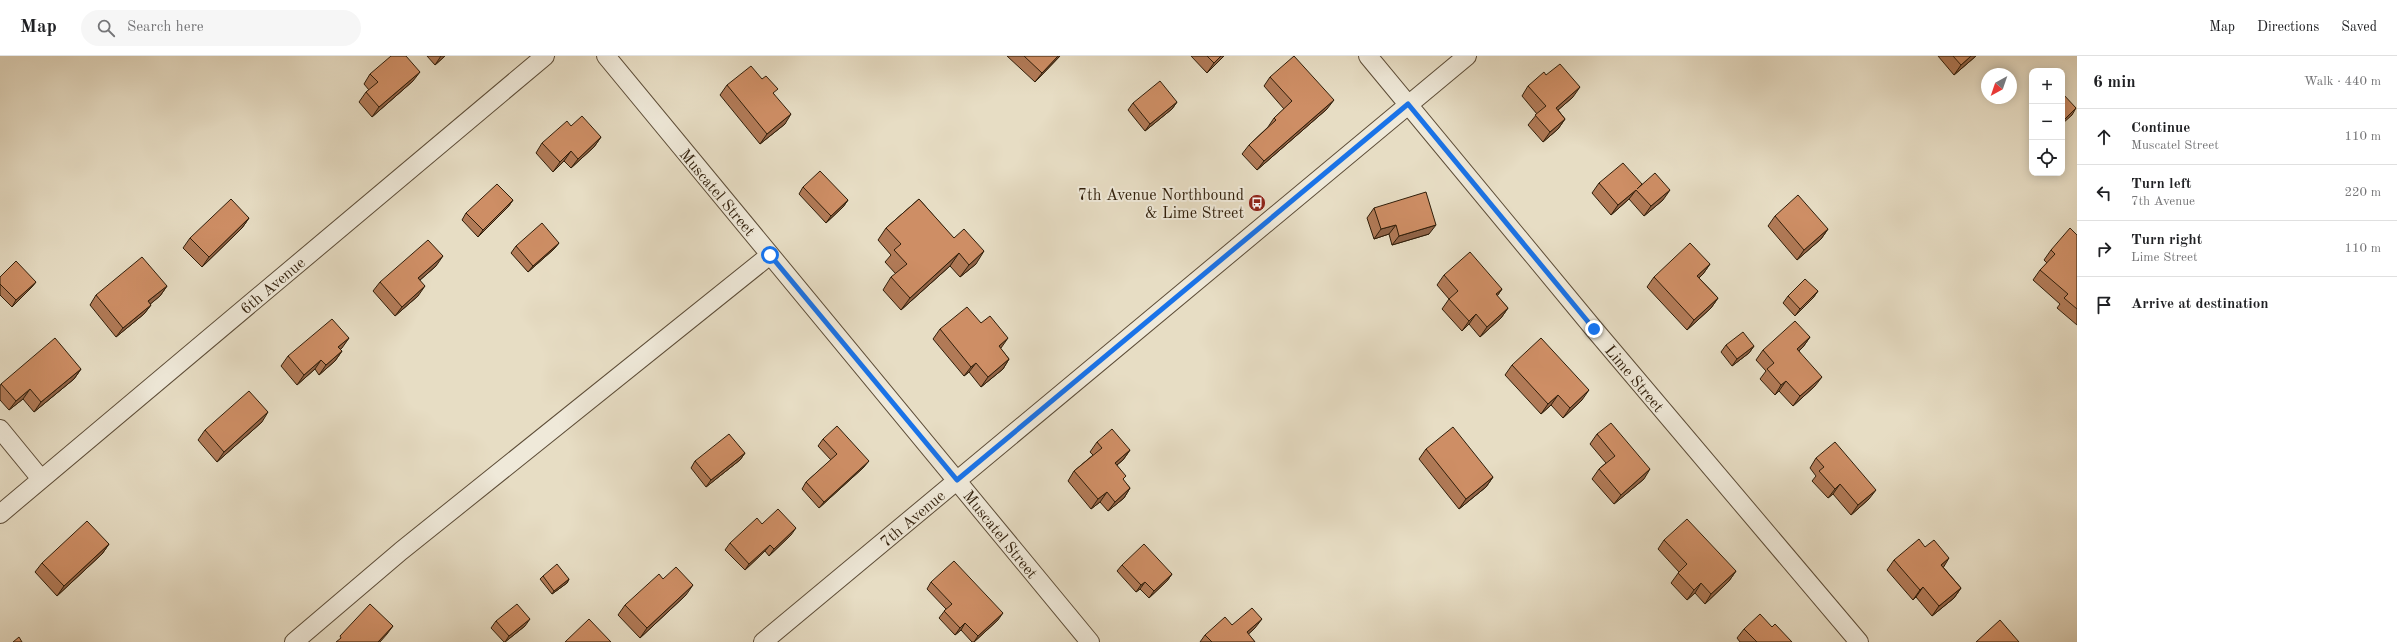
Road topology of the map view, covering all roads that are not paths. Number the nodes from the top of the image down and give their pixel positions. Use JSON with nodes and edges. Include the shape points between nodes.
{"nodes":[{"id":1,"x":545,"y":56,"type":"edge"},
{"id":2,"x":606,"y":56,"type":"edge"},
{"id":3,"x":1368,"y":56,"type":"edge"},
{"id":4,"x":1467,"y":56,"type":"edge"},
{"id":5,"x":1408,"y":104,"type":"junction"},
{"id":6,"x":770,"y":255,"type":"junction"},
{"id":7,"x":0,"y":430,"type":"edge"},
{"id":8,"x":41,"y":479,"type":"junction"},
{"id":9,"x":957,"y":480,"type":"junction"},
{"id":10,"x":0,"y":514,"type":"edge"},
{"id":11,"x":294,"y":642,"type":"edge"},
{"id":12,"x":764,"y":642,"type":"edge"},
{"id":13,"x":1090,"y":642,"type":"edge"},
{"id":14,"x":1859,"y":642,"type":"edge"}],
"edges":[{"from":1,"to":8,"type":"street","name":"6th Avenue"},
{"from":2,"to":6,"type":"street","name":"Muscatel Street"},
{"from":3,"to":5,"type":"street","name":"Lime Street"},
{"from":4,"to":5,"type":"street","name":"7th Avenue"},
{"from":5,"to":9,"type":"street","name":"7th Avenue"},
{"from":5,"to":14,"type":"street","name":"Lime Street","via":[[1594,329]]},
{"from":6,"to":9,"type":"street","name":"Muscatel Street"},
{"from":6,"to":11,"type":"street","via":[[401,551]]},
{"from":7,"to":8,"type":"street"},
{"from":8,"to":10,"type":"street","name":"6th Avenue"},
{"from":9,"to":12,"type":"street","name":"7th Avenue"},
{"from":9,"to":13,"type":"street","name":"Muscatel Street"}]}
